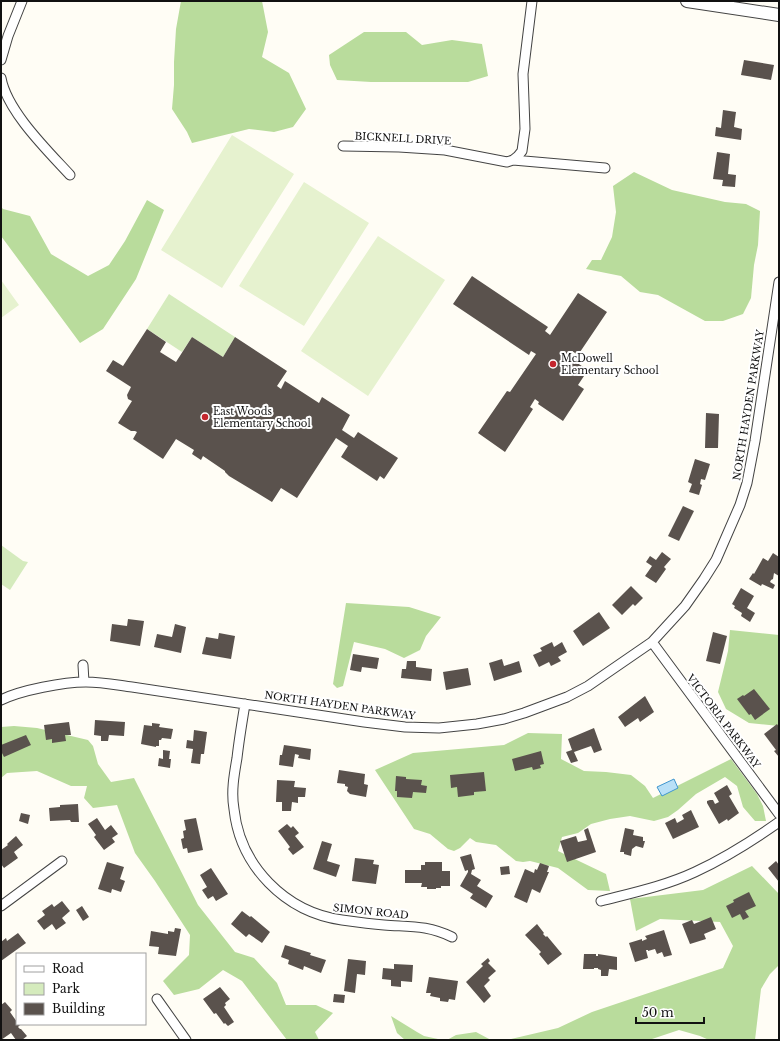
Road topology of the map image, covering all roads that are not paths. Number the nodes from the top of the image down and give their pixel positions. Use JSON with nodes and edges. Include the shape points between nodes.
{"nodes":[{"id":1,"x":22,"y":1,"type":"edge"},
{"id":2,"x":532,"y":1,"type":"edge"},
{"id":3,"x":687,"y":1,"type":"edge"},
{"id":4,"x":779,"y":15,"type":"edge"},
{"id":5,"x":1,"y":60,"type":"edge"},
{"id":6,"x":1,"y":78,"type":"edge"},
{"id":7,"x":342,"y":146,"type":"dead end"},
{"id":8,"x":513,"y":160,"type":"junction"},
{"id":9,"x":605,"y":168,"type":"dead end"},
{"id":10,"x":70,"y":175,"type":"dead end"},
{"id":11,"x":779,"y":282,"type":"edge"},
{"id":12,"x":652,"y":642,"type":"junction"},
{"id":13,"x":83,"y":665,"type":"dead end"},
{"id":14,"x":84,"y":682,"type":"junction"},
{"id":15,"x":1,"y":700,"type":"edge"},
{"id":16,"x":245,"y":704,"type":"junction"},
{"id":17,"x":779,"y":814,"type":"edge"},
{"id":18,"x":779,"y":822,"type":"edge"},
{"id":19,"x":62,"y":862,"type":"dead end"},
{"id":20,"x":601,"y":901,"type":"dead end"},
{"id":21,"x":1,"y":906,"type":"edge"},
{"id":22,"x":452,"y":937,"type":"dead end"},
{"id":23,"x":157,"y":999,"type":"dead end"},
{"id":24,"x":186,"y":1040,"type":"edge"}],
"edges":[{"from":1,"to":5,"type":"street"},
{"from":2,"to":8,"type":"street","via":[[523,74],[525,129],[522,151]]},
{"from":3,"to":4,"type":"street"},
{"from":6,"to":10,"type":"street","via":[[12,105]]},
{"from":7,"to":8,"type":"street","name":"BICKNELL DRIVE","via":[[445,150],[507,162]]},
{"from":8,"to":9,"type":"street","name":"BICKNELL DRIVE"},
{"from":11,"to":12,"type":"street","name":"NORTH HAYDEN PARKWAY","via":[[754,444],[740,506],[716,560],[704,579],[685,606]]},
{"from":12,"to":16,"type":"street","name":"NORTH HAYDEN PARKWAY","via":[[588,686],[567,697],[524,713],[478,724],[439,728],[405,727]]},
{"from":12,"to":17,"type":"street","name":"VICTORIA PARKWAY"},
{"from":13,"to":14,"type":"street"},
{"from":14,"to":15,"type":"street","name":"NORTH HAYDEN PARKWAY","via":[[30,690]]},
{"from":14,"to":16,"type":"street","name":"NORTH HAYDEN PARKWAY","via":[[132,686]]},
{"from":16,"to":22,"type":"street","name":"SIMON ROAD","via":[[233,785],[234,809],[238,834],[260,874],[283,896],[298,906],[323,916],[382,925],[427,927]]},
{"from":18,"to":20,"type":"street","via":[[743,847],[693,873],[654,888]]},
{"from":19,"to":21,"type":"street"},
{"from":23,"to":24,"type":"street"}]}
